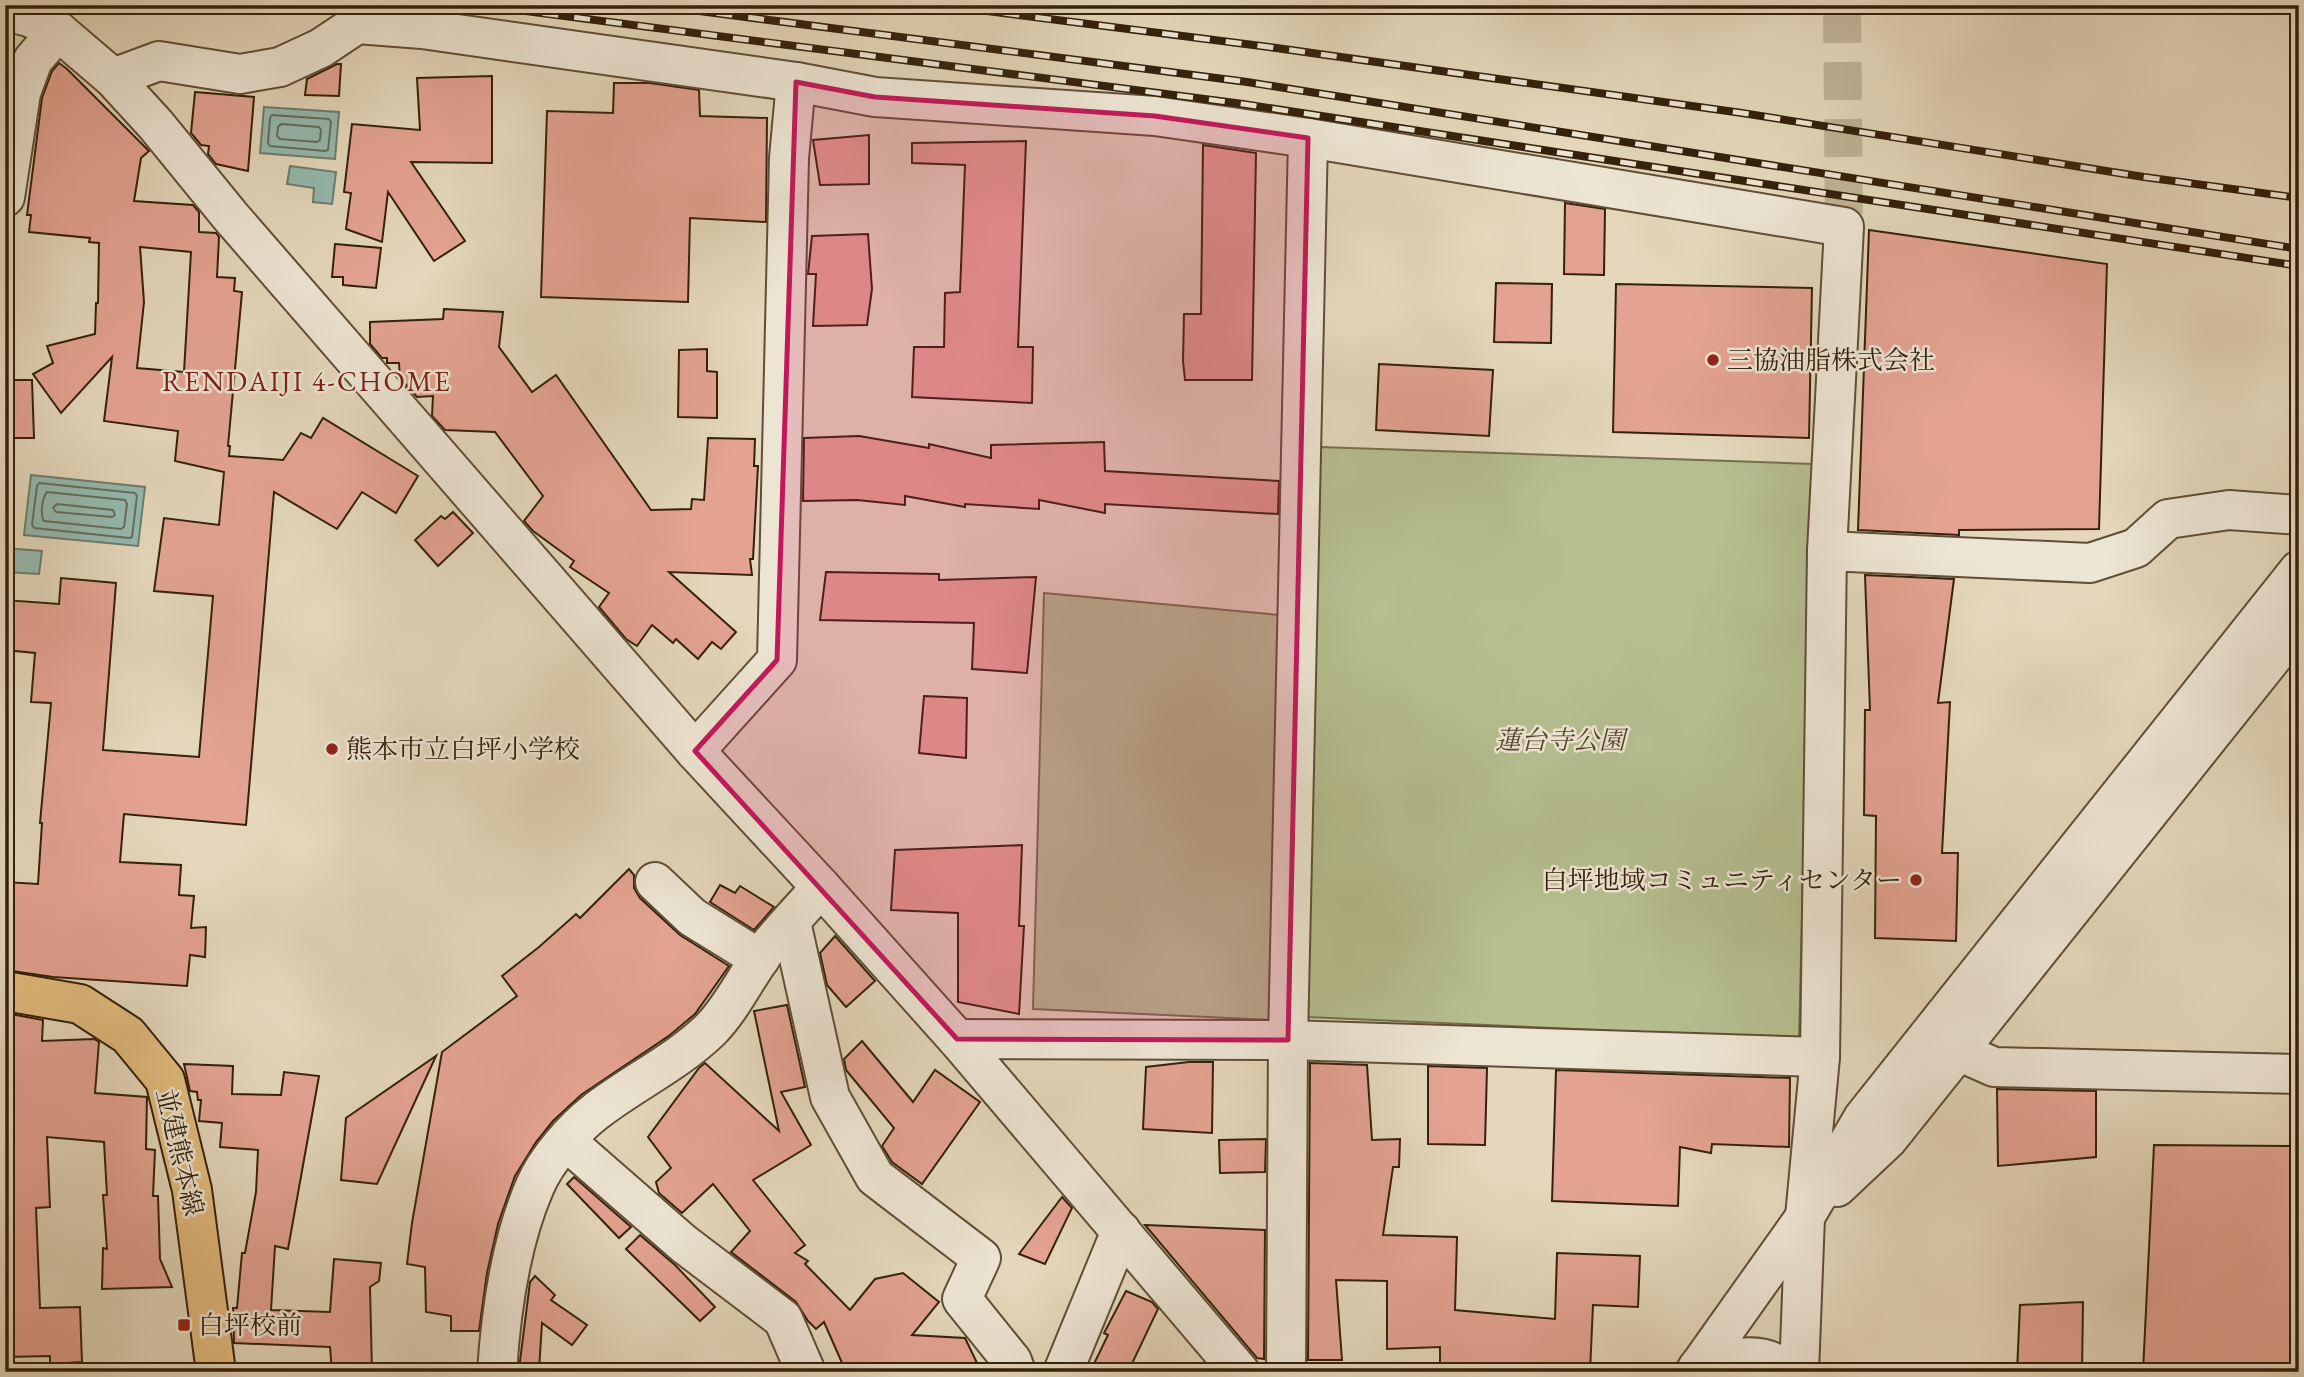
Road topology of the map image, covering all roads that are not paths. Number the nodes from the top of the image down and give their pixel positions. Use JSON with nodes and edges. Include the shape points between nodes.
{"nodes":[{"id":1,"x":5,"y":11,"type":"edge"},
{"id":2,"x":58,"y":31,"type":"junction"},
{"id":3,"x":113,"y":78,"type":"junction"},
{"id":4,"x":796,"y":82,"type":"junction"},
{"id":5,"x":1308,"y":138,"type":"junction"},
{"id":6,"x":5,"y":197,"type":"edge"},
{"id":7,"x":2299,"y":515,"type":"edge"},
{"id":8,"x":1827,"y":551,"type":"junction"},
{"id":9,"x":2299,"y":570,"type":"edge"},
{"id":10,"x":2299,"y":624,"type":"edge"},
{"id":11,"x":695,"y":751,"type":"junction"},
{"id":12,"x":656,"y":882,"type":"dead end"},
{"id":13,"x":821,"y":887,"type":"junction"},
{"id":14,"x":791,"y":922,"type":"junction"},
{"id":15,"x":760,"y":959,"type":"junction"},
{"id":16,"x":5,"y":991,"type":"edge"},
{"id":17,"x":957,"y":1039,"type":"junction"},
{"id":18,"x":1288,"y":1041,"type":"junction"},
{"id":19,"x":1958,"y":1051,"type":"junction"},
{"id":20,"x":1820,"y":1057,"type":"junction"},
{"id":21,"x":2299,"y":1074,"type":"edge"},
{"id":22,"x":566,"y":1141,"type":"junction"},
{"id":23,"x":1805,"y":1217,"type":"junction"},
{"id":24,"x":1121,"y":1231,"type":"junction"},
{"id":25,"x":1697,"y":1370,"type":"edge"},
{"id":26,"x":216,"y":1372,"type":"edge"},
{"id":27,"x":497,"y":1372,"type":"edge"},
{"id":28,"x":806,"y":1372,"type":"edge"},
{"id":29,"x":1016,"y":1372,"type":"edge"},
{"id":30,"x":1063,"y":1372,"type":"edge"},
{"id":31,"x":1240,"y":1372,"type":"edge"},
{"id":32,"x":1286,"y":1372,"type":"edge"},
{"id":33,"x":1786,"y":1372,"type":"edge"},
{"id":34,"x":1799,"y":1372,"type":"edge"}],
"edges":[{"from":1,"to":2,"type":"street"},
{"from":2,"to":3,"type":"street"},
{"from":2,"to":6,"type":"street","via":[[33,60],[20,93]]},
{"from":3,"to":4,"type":"street","via":[[159,61],[240,74],[280,67],[357,24]]},
{"from":3,"to":11,"type":"street"},
{"from":4,"to":5,"type":"street","via":[[875,97],[1155,116]]},
{"from":4,"to":11,"type":"street","via":[[789,158],[777,660]]},
{"from":5,"to":8,"type":"street","via":[[1844,227]]},
{"from":5,"to":18,"type":"street"},
{"from":7,"to":8,"type":"street","via":[[2229,510],[2168,519],[2136,548],[2090,562]]},
{"from":8,"to":20,"type":"street"},
{"from":9,"to":23,"type":"street","via":[[1863,1118]]},
{"from":10,"to":19,"type":"street"},
{"from":11,"to":13,"type":"street"},
{"from":12,"to":15,"type":"street","via":[[692,917]]},
{"from":13,"to":14,"type":"street"},
{"from":13,"to":17,"type":"street"},
{"from":14,"to":15,"type":"street"},
{"from":14,"to":29,"type":"street","via":[[830,1097],[875,1177],[981,1258],[962,1298]]},
{"from":15,"to":22,"type":"street","via":[[710,1029],[655,1074],[595,1112]]},
{"from":16,"to":26,"type":"main road","name":"並建熊本線","via":[[80,1004],[128,1035],[165,1080],[192,1190]]},
{"from":17,"to":18,"type":"street"},
{"from":17,"to":24,"type":"street"},
{"from":18,"to":20,"type":"street"},
{"from":18,"to":32,"type":"street"},
{"from":19,"to":21,"type":"street","via":[[1994,1066]]},
{"from":19,"to":23,"type":"street","via":[[1888,1139]]},
{"from":20,"to":23,"type":"street"},
{"from":22,"to":27,"type":"street","via":[[535,1186],[514,1250]]},
{"from":22,"to":28,"type":"street","via":[[684,1244],[783,1319]]},
{"from":23,"to":25,"type":"street"},
{"from":23,"to":34,"type":"street"},
{"from":24,"to":30,"type":"street"},
{"from":24,"to":31,"type":"street"},
{"from":25,"to":33,"type":"street","via":[[1734,1358],[1756,1358],[1780,1365]]}]}
